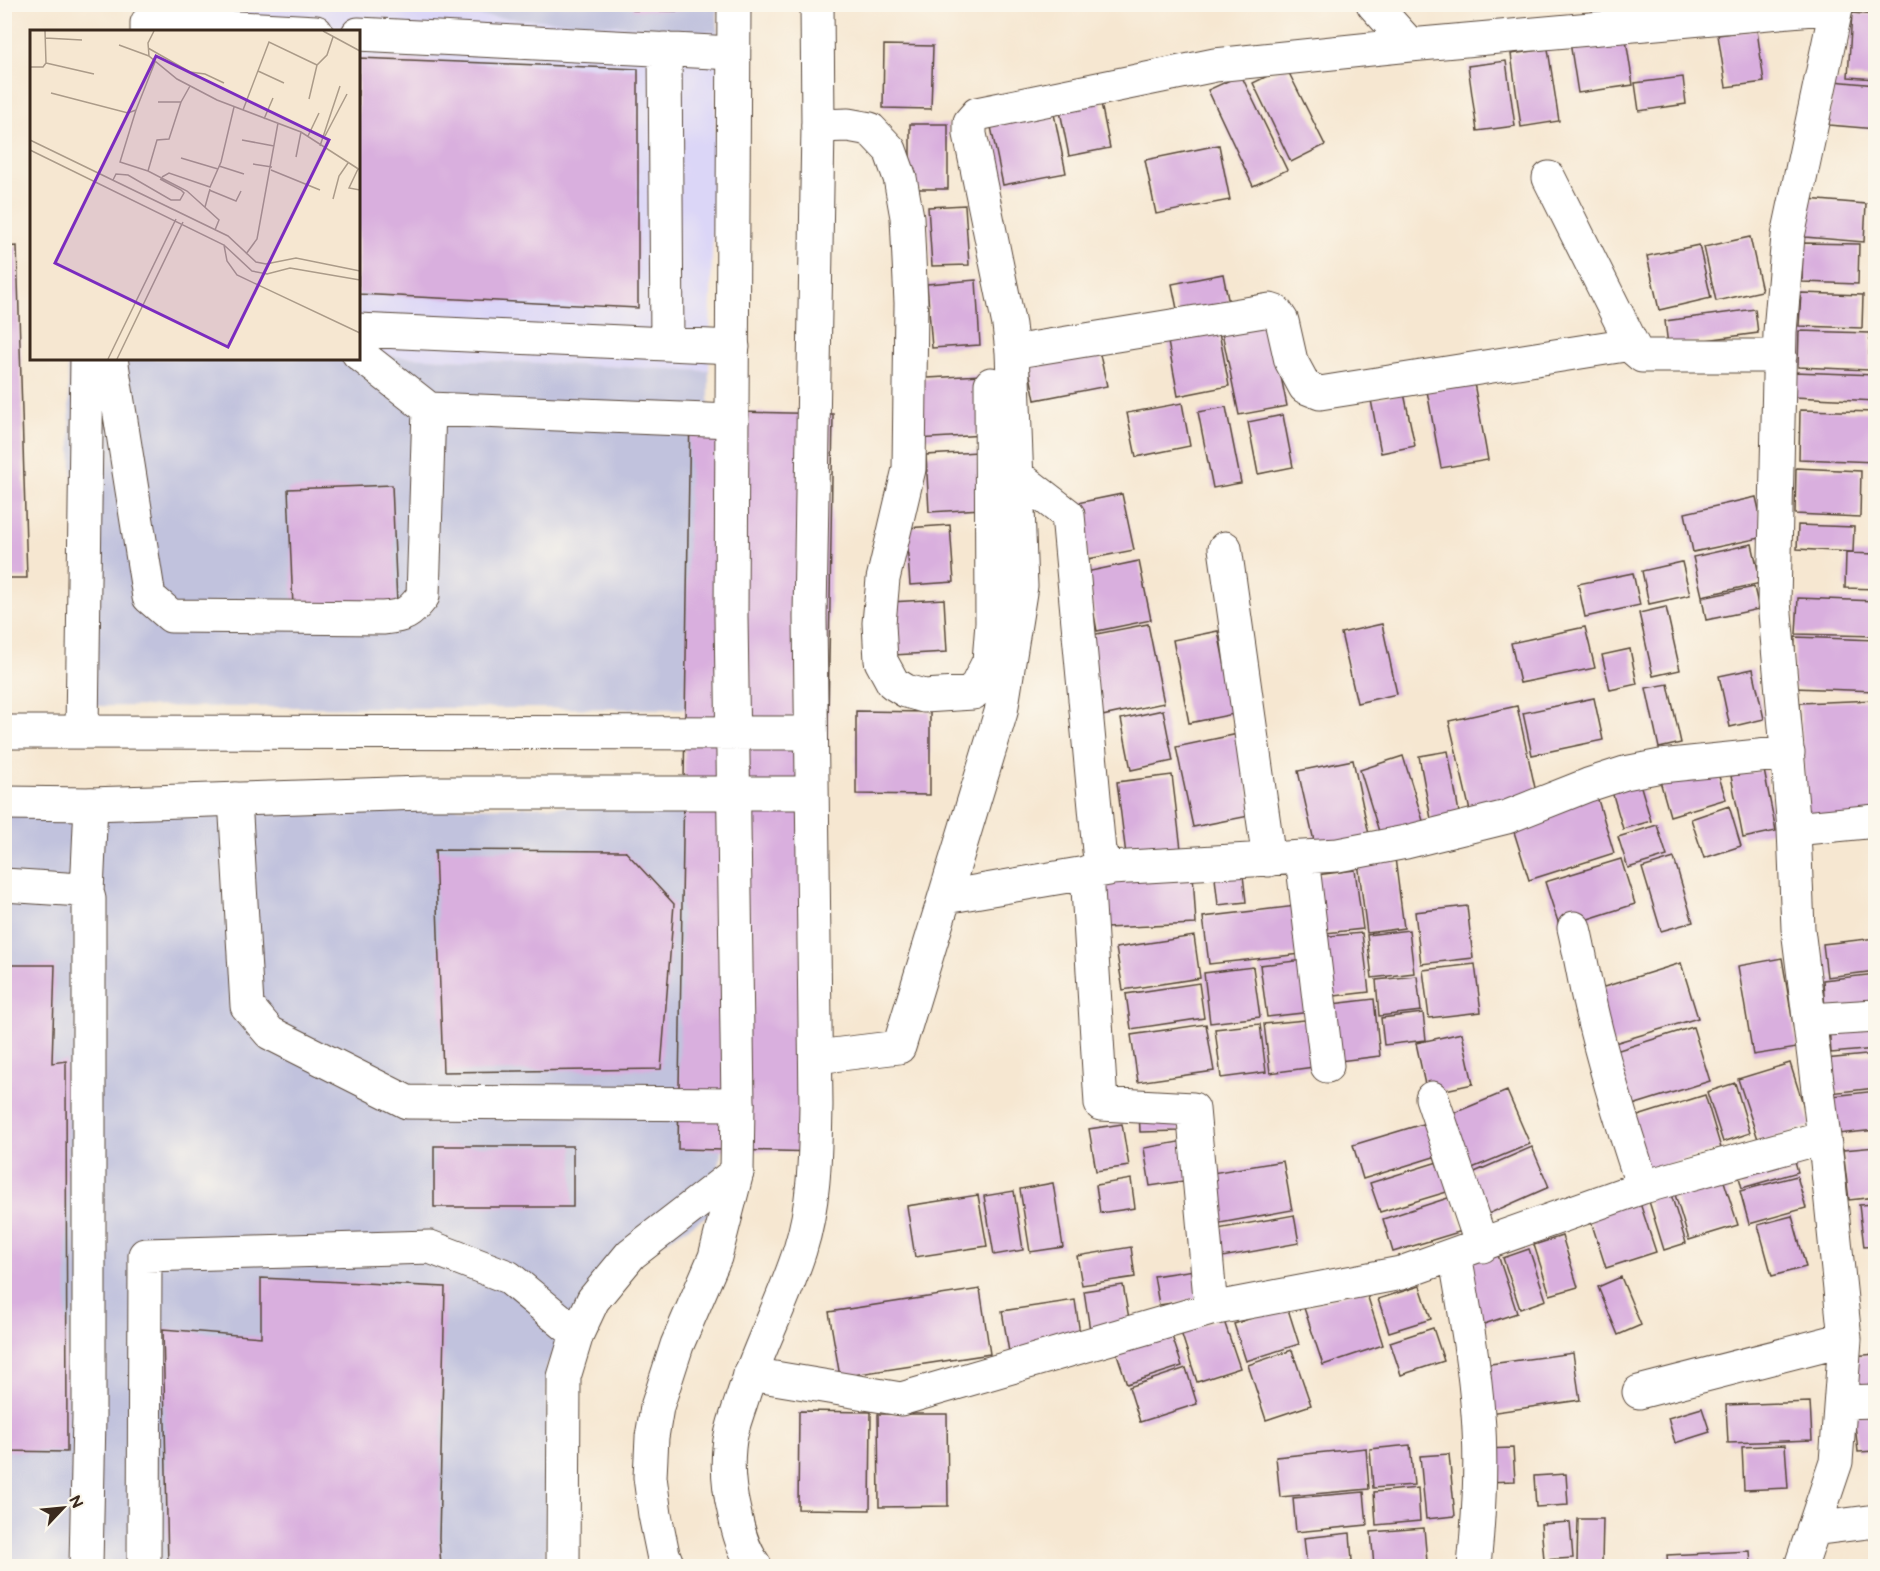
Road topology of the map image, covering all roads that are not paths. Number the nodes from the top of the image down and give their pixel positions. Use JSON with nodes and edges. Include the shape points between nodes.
{"nodes":[{"id":1,"x":734,"y":4,"type":"edge"},
{"id":2,"x":817,"y":4,"type":"edge"},
{"id":3,"x":1372,"y":4,"type":"edge"},
{"id":4,"x":1837,"y":6,"type":"edge"},
{"id":5,"x":147,"y":30,"type":"edge"},
{"id":6,"x":278,"y":30,"type":"edge"},
{"id":7,"x":360,"y":34,"type":"edge"},
{"id":8,"x":1410,"y":45,"type":"junction"},
{"id":9,"x":664,"y":49,"type":"junction"},
{"id":10,"x":734,"y":53,"type":"junction"},
{"id":11,"x":818,"y":126,"type":"junction"},
{"id":12,"x":1549,"y":178,"type":"dead end"},
{"id":13,"x":360,"y":330,"type":"edge"},
{"id":14,"x":667,"y":344,"type":"junction"},
{"id":15,"x":1630,"y":344,"type":"junction"},
{"id":16,"x":733,"y":347,"type":"junction"},
{"id":17,"x":360,"y":355,"type":"edge"},
{"id":18,"x":1780,"y":356,"type":"junction"},
{"id":19,"x":87,"y":360,"type":"edge"},
{"id":20,"x":111,"y":360,"type":"edge"},
{"id":21,"x":1001,"y":363,"type":"junction"},
{"id":22,"x":429,"y":409,"type":"junction"},
{"id":23,"x":732,"y":421,"type":"junction"},
{"id":24,"x":1015,"y":474,"type":"junction"},
{"id":25,"x":1225,"y":548,"type":"dead end"},
{"id":26,"x":82,"y":731,"type":"junction"},
{"id":27,"x":4,"y":732,"type":"edge"},
{"id":28,"x":811,"y":733,"type":"junction"},
{"id":29,"x":733,"y":734,"type":"junction"},
{"id":30,"x":1788,"y":753,"type":"junction"},
{"id":31,"x":734,"y":793,"type":"junction"},
{"id":32,"x":812,"y":793,"type":"junction"},
{"id":33,"x":236,"y":800,"type":"junction"},
{"id":34,"x":4,"y":803,"type":"edge"},
{"id":35,"x":91,"y":804,"type":"junction"},
{"id":36,"x":1875,"y":821,"type":"edge"},
{"id":37,"x":1794,"y":829,"type":"junction"},
{"id":38,"x":1302,"y":858,"type":"junction"},
{"id":39,"x":1269,"y":860,"type":"junction"},
{"id":40,"x":1099,"y":870,"type":"junction"},
{"id":41,"x":4,"y":885,"type":"edge"},
{"id":42,"x":87,"y":892,"type":"junction"},
{"id":43,"x":945,"y":897,"type":"junction"},
{"id":44,"x":1574,"y":928,"type":"dead end"},
{"id":45,"x":1875,"y":1016,"type":"edge"},
{"id":46,"x":1810,"y":1020,"type":"junction"},
{"id":47,"x":816,"y":1057,"type":"junction"},
{"id":48,"x":1327,"y":1066,"type":"dead end"},
{"id":49,"x":1432,"y":1098,"type":"dead end"},
{"id":50,"x":738,"y":1104,"type":"junction"},
{"id":51,"x":1824,"y":1137,"type":"junction"},
{"id":52,"x":737,"y":1172,"type":"junction"},
{"id":53,"x":1643,"y":1188,"type":"junction"},
{"id":54,"x":1468,"y":1250,"type":"junction"},
{"id":55,"x":1211,"y":1309,"type":"junction"},
{"id":56,"x":577,"y":1334,"type":"junction"},
{"id":57,"x":1845,"y":1339,"type":"junction"},
{"id":58,"x":750,"y":1374,"type":"junction"},
{"id":59,"x":1639,"y":1392,"type":"dead end"},
{"id":60,"x":1875,"y":1401,"type":"edge"},
{"id":61,"x":1841,"y":1402,"type":"junction"},
{"id":62,"x":1875,"y":1521,"type":"edge"},
{"id":63,"x":1813,"y":1529,"type":"junction"},
{"id":64,"x":86,"y":1566,"type":"edge"},
{"id":65,"x":144,"y":1566,"type":"edge"},
{"id":66,"x":563,"y":1566,"type":"edge"},
{"id":67,"x":668,"y":1566,"type":"edge"},
{"id":68,"x":755,"y":1566,"type":"edge"},
{"id":69,"x":1474,"y":1566,"type":"edge"},
{"id":70,"x":1800,"y":1566,"type":"edge"}],
"edges":[{"from":1,"to":10,"type":"street"},
{"from":2,"to":11,"type":"street"},
{"from":3,"to":8,"type":"street"},
{"from":4,"to":8,"type":"street"},
{"from":4,"to":18,"type":"street","via":[[1788,236]]},
{"from":5,"to":6,"type":"street","via":[[147,23]]},
{"from":7,"to":9,"type":"street"},
{"from":8,"to":21,"type":"street","via":[[1215,65],[973,116],[970,134],[1009,325]]},
{"from":9,"to":10,"type":"street"},
{"from":9,"to":14,"type":"street"},
{"from":10,"to":16,"type":"street"},
{"from":11,"to":21,"type":"street","via":[[870,129],[890,150],[900,178],[911,303],[909,469],[883,579],[879,623],[881,661],[893,683],[924,696],[973,693],[989,661]]},
{"from":11,"to":28,"type":"street"},
{"from":12,"to":15,"type":"street"},
{"from":13,"to":14,"type":"street"},
{"from":14,"to":16,"type":"street"},
{"from":15,"to":18,"type":"street","via":[[1642,356]]},
{"from":15,"to":21,"type":"street","via":[[1320,393],[1305,387],[1291,361],[1282,321],[1270,310]]},
{"from":16,"to":23,"type":"street"},
{"from":17,"to":22,"type":"street"},
{"from":18,"to":30,"type":"street","via":[[1774,602]]},
{"from":19,"to":26,"type":"street"},
{"from":20,"to":22,"type":"street","via":[[149,597],[171,616],[382,618],[401,617],[413,610],[423,596]]},
{"from":21,"to":24,"type":"street"},
{"from":22,"to":23,"type":"street"},
{"from":23,"to":29,"type":"street"},
{"from":24,"to":40,"type":"street","via":[[1068,515],[1099,850],[1106,864]]},
{"from":24,"to":43,"type":"street","via":[[1021,586],[1001,712]]},
{"from":25,"to":39,"type":"street"},
{"from":26,"to":27,"type":"street"},
{"from":26,"to":29,"type":"street"},
{"from":28,"to":29,"type":"street"},
{"from":28,"to":32,"type":"street"},
{"from":29,"to":31,"type":"street"},
{"from":30,"to":37,"type":"street"},
{"from":30,"to":38,"type":"street","via":[[1625,773],[1507,817],[1406,842]]},
{"from":31,"to":32,"type":"street"},
{"from":31,"to":33,"type":"street","via":[[423,793]]},
{"from":31,"to":50,"type":"street"},
{"from":32,"to":47,"type":"street"},
{"from":33,"to":35,"type":"street"},
{"from":33,"to":50,"type":"street","via":[[247,1006],[270,1033],[407,1102]]},
{"from":34,"to":35,"type":"street"},
{"from":35,"to":42,"type":"street"},
{"from":36,"to":37,"type":"street"},
{"from":37,"to":46,"type":"street","via":[[1798,929]]},
{"from":38,"to":39,"type":"street"},
{"from":38,"to":48,"type":"street"},
{"from":39,"to":40,"type":"street"},
{"from":40,"to":43,"type":"street"},
{"from":40,"to":55,"type":"street","via":[[1101,1104],[1192,1109]]},
{"from":41,"to":42,"type":"street"},
{"from":42,"to":64,"type":"street"},
{"from":43,"to":47,"type":"street","via":[[899,1047]]},
{"from":44,"to":53,"type":"street","via":[[1612,1092]]},
{"from":45,"to":46,"type":"street"},
{"from":46,"to":51,"type":"street"},
{"from":47,"to":58,"type":"street","via":[[810,1213],[788,1285]]},
{"from":49,"to":54,"type":"street"},
{"from":50,"to":52,"type":"street"},
{"from":51,"to":53,"type":"street"},
{"from":51,"to":57,"type":"street"},
{"from":52,"to":56,"type":"street","via":[[631,1254],[593,1300]]},
{"from":52,"to":67,"type":"street","via":[[715,1257],[677,1345],[651,1437],[651,1486]]},
{"from":53,"to":54,"type":"street"},
{"from":54,"to":55,"type":"street","via":[[1401,1273]]},
{"from":54,"to":69,"type":"street","via":[[1470,1341],[1478,1415]]},
{"from":55,"to":58,"type":"street","via":[[901,1399]]},
{"from":56,"to":65,"type":"street","via":[[508,1277],[430,1247],[145,1255]]},
{"from":56,"to":66,"type":"street","via":[[564,1377]]},
{"from":57,"to":59,"type":"street"},
{"from":57,"to":61,"type":"street"},
{"from":58,"to":68,"type":"street","via":[[733,1425],[728,1474],[738,1532]]},
{"from":60,"to":61,"type":"street"},
{"from":61,"to":63,"type":"street","via":[[1836,1462]]},
{"from":62,"to":63,"type":"street"},
{"from":63,"to":70,"type":"street"}]}
